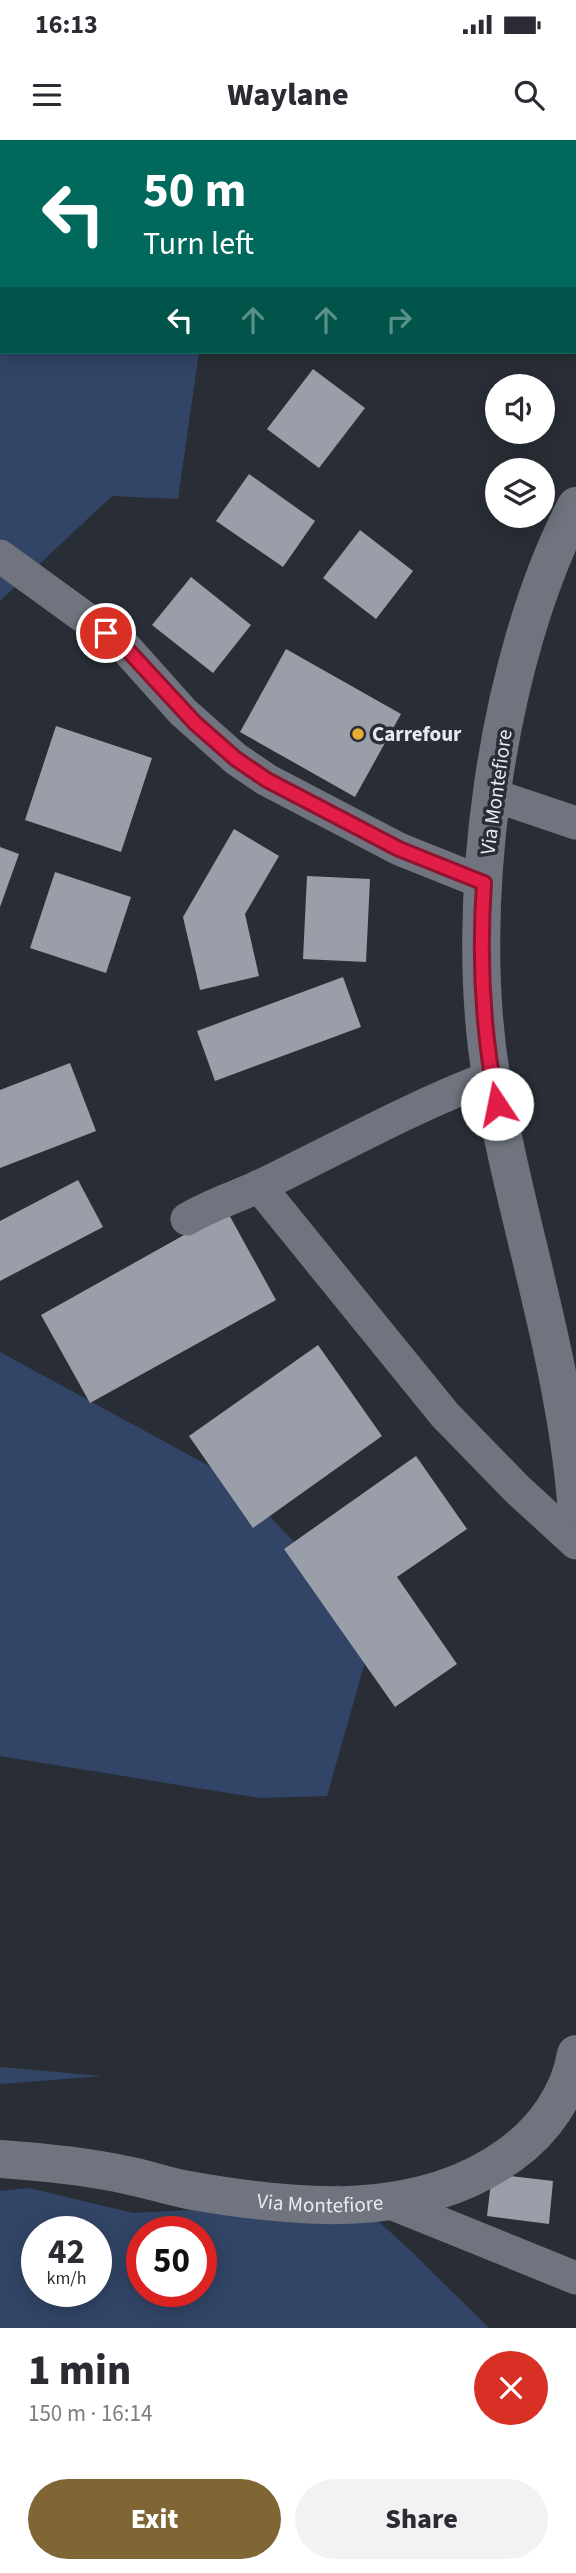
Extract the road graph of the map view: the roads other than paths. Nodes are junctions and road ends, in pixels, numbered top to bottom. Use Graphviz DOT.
graph roads {
  1 [pos="576,506"];
  2 [pos="0,556"];
  3 [pos="493,795"];
  4 [pos="576,823"];
  5 [pos="484,883"];
  6 [pos="491,1077"];
  7 [pos="259,1186"];
  8 [pos="187,1219"];
  9 [pos="576,1501"];
  10 [pos="576,1543"];
  11 [pos="576,2054"];
  12 [pos="0,2159"];
  13 [pos="388,2202"];
  14 [pos="576,2278"];
  1 -- 3 [label="main road, Via Montefiore"];
  2 -- 5 [label="street"];
  3 -- 4 [label="street"];
  3 -- 5 [label="main road, Via Montefiore"];
  5 -- 6 [label="main road, Via Montefiore"];
  6 -- 7 [label="street"];
  6 -- 9 [label="main road, Via Montefiore"];
  7 -- 8 [label="street"];
  7 -- 10 [label="street"];
  11 -- 13 [label="main road, Via Montefiore"];
  12 -- 13 [label="main road, Via Montefiore"];
  13 -- 14 [label="street"];
}
